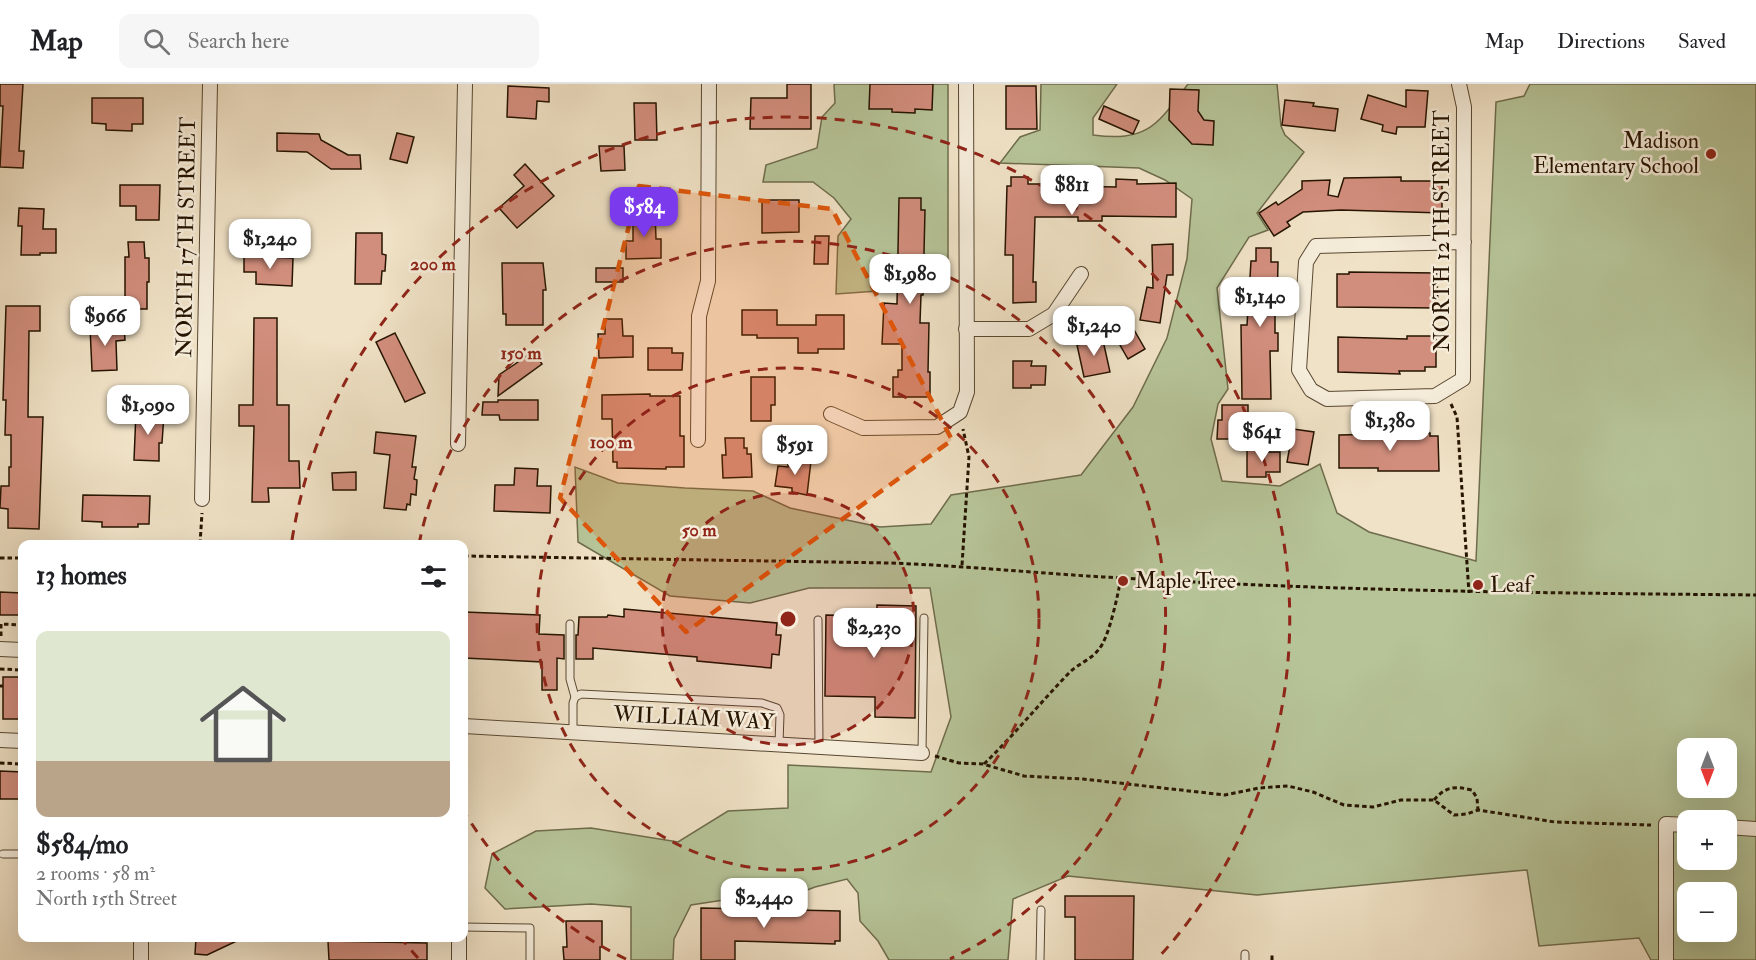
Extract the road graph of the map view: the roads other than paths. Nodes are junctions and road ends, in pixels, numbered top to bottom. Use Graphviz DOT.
graph roads {
  1 [pos="210,84"];
  2 [pos="465,84"];
  3 [pos="708,84"];
  4 [pos="966,84"];
  5 [pos="1459,84"];
  6 [pos="1464,242"];
  7 [pos="1081,274"];
  8 [pos="966,329"];
  9 [pos="831,414"];
  10 [pos="698,440"];
  11 [pos="458,444"];
  12 [pos="202,499"];
  13 [pos="924,618"];
  14 [pos="818,620"];
  15 [pos="570,624"];
  16 [pos="1,646"];
  17 [pos="18,649"];
  18 [pos="575,697"];
  19 [pos="468,726"];
  20 [pos="573,732"];
  21 [pos="0,740"];
  22 [pos="18,741"];
  23 [pos="779,743"];
  24 [pos="819,746"];
  25 [pos="922,753"];
  26 [pos="1677,827"];
  27 [pos="1737,828"];
  28 [pos="1756,829"];
  29 [pos="3,854"];
  30 [pos="18,854"];
  31 [pos="1041,910"];
  32 [pos="468,927"];
  33 [pos="141,942"];
  34 [pos="459,942"];
  35 [pos="141,960"];
  36 [pos="459,960"];
  37 [pos="530,960"];
  38 [pos="1040,960"];
  39 [pos="1666,960"];
  1 -- 12 [label="street, NORTH 17TH STREET"];
  2 -- 11 [label="street"];
  3 -- 10 [label="street"];
  4 -- 8 [label="street"];
  5 -- 6 [label="street, NORTH 12TH STREET"];
  6 -- 6 [label="street, NORTH 12TH STREET"];
  7 -- 8 [label="street"];
  8 -- 9 [label="street"];
  13 -- 25 [label="lane"];
  14 -- 24 [label="lane"];
  15 -- 18 [label="lane"];
  16 -- 17 [label="street"];
  18 -- 20 [label="lane"];
  18 -- 23 [label="lane"];
  19 -- 20 [label="street, WILLIAM WAY"];
  20 -- 23 [label="street, WILLIAM WAY"];
  21 -- 22 [label="street"];
  23 -- 24 [label="street, WILLIAM WAY"];
  24 -- 25 [label="street, WILLIAM WAY"];
  26 -- 39 [label="street"];
  27 -- 28 [label="street"];
  29 -- 30 [label="lane"];
  31 -- 38 [label="lane"];
  32 -- 37 [label="lane"];
  33 -- 35 [label="street"];
  34 -- 36 [label="street"];
}
